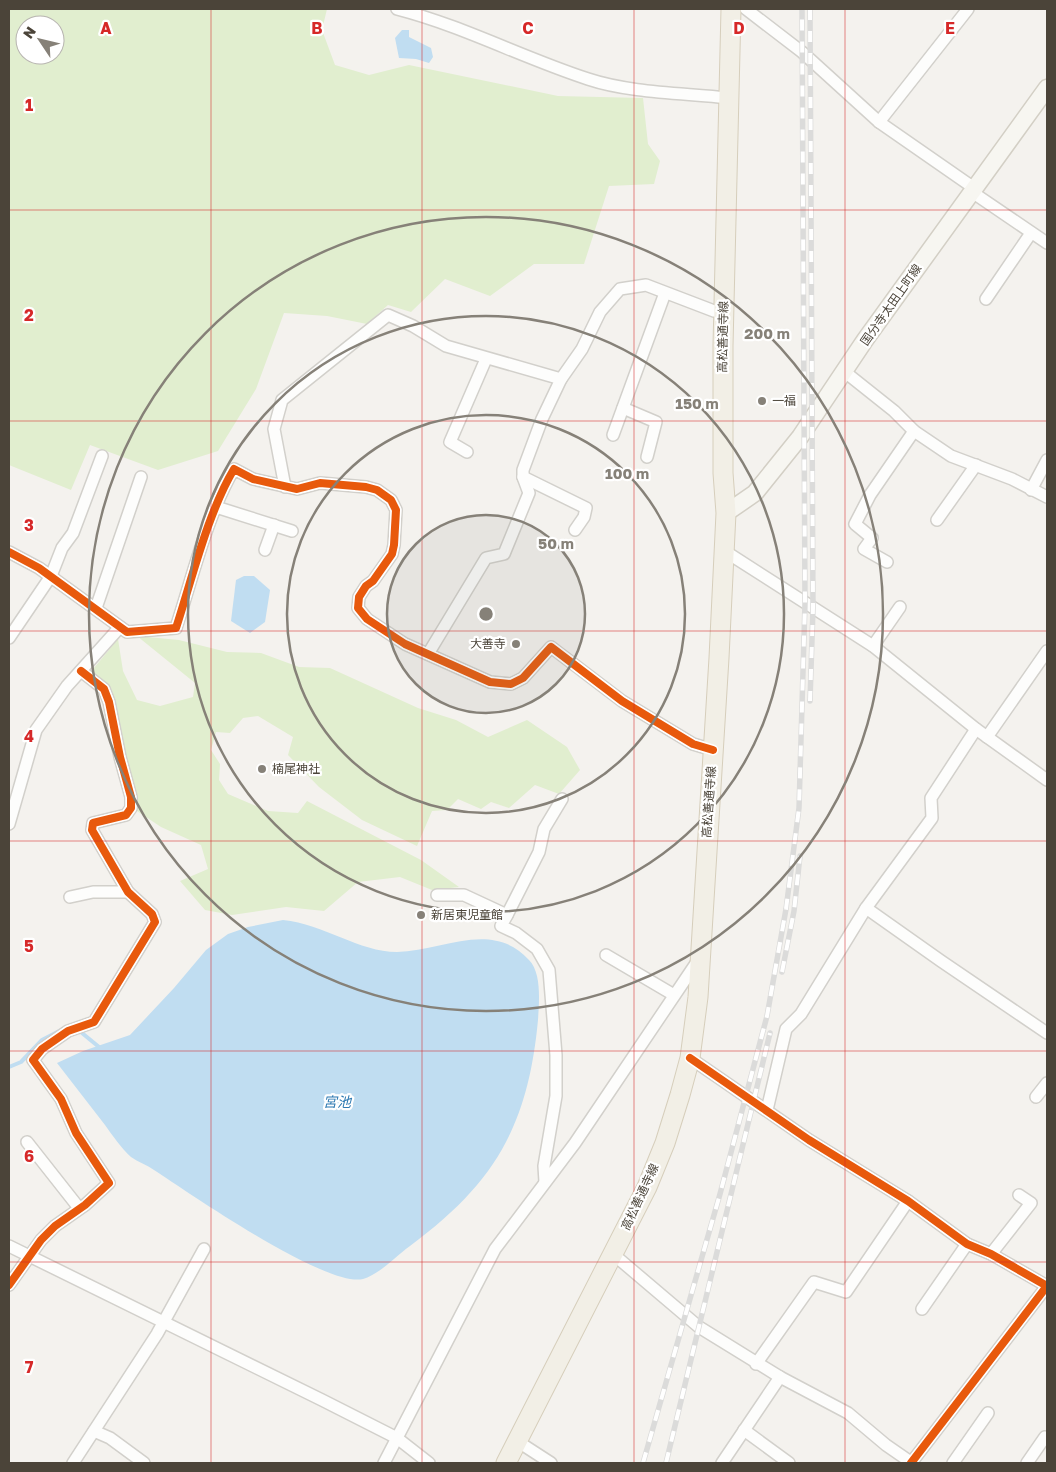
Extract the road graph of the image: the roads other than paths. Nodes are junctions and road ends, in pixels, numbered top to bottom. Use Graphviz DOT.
graph roads {
  1 [pos="397,9"];
  2 [pos="731,9"];
  3 [pos="746,9"];
  4 [pos="968,9"];
  5 [pos="1047,88"];
  6 [pos="728,98"];
  7 [pos="879,122"];
  8 [pos="973,190"];
  9 [pos="1031,233"];
  10 [pos="1047,244"];
  11 [pos="666,293"];
  12 [pos="986,299"];
  13 [pos="724,312"];
  14 [pos="486,358"];
  15 [pos="845,372"];
  16 [pos="561,379"];
  17 [pos="623,408"];
  18 [pos="914,431"];
  19 [pos="613,435"];
  20 [pos="467,452"];
  21 [pos="102,456"];
  22 [pos="647,457"];
  23 [pos="1047,460"];
  24 [pos="976,465"];
  25 [pos="141,477"];
  26 [pos="523,477"];
  27 [pos="284,487"];
  28 [pos="1030,490"];
  29 [pos="1047,497"];
  30 [pos="216,507"];
  31 [pos="726,513"];
  32 [pos="937,520"];
  33 [pos="274,525"];
  34 [pos="575,530"];
  35 [pos="292,531"];
  36 [pos="266,550"];
  37 [pos="723,550"];
  38 [pos="9,552"];
  39 [pos="887,562"];
  40 [pos="51,576"];
  41 [pos="900,607"];
  42 [pos="96,608"];
  43 [pos="120,627"];
  44 [pos="9,638"];
  45 [pos="873,646"];
  46 [pos="1047,651"];
  47 [pos="428,654"];
  48 [pos="81,671"];
  49 [pos="976,729"];
  50 [pos="987,737"];
  51 [pos="713,750"];
  52 [pos="1047,780"];
  53 [pos="562,799"];
  54 [pos="9,824"];
  55 [pos="128,892"];
  56 [pos="437,895"];
  57 [pos="70,897"];
  58 [pos="866,908"];
  59 [pos="507,915"];
  60 [pos="606,955"];
  61 [pos="701,956"];
  62 [pos="674,995"];
  63 [pos="1047,1033"];
  64 [pos="690,1058"];
  65 [pos="1047,1083"];
  66 [pos="1036,1097"];
  67 [pos="768,1110"];
  68 [pos="27,1142"];
  69 [pos="546,1182"];
  70 [pos="1019,1195"];
  71 [pos="908,1201"];
  72 [pos="79,1208"];
  73 [pos="968,1244"];
  74 [pos="9,1246"];
  75 [pos="204,1249"];
  76 [pos="613,1254"];
  77 [pos="991,1254"];
  78 [pos="31,1256"];
  79 [pos="9,1285"];
  80 [pos="1044,1296"];
  81 [pos="922,1309"];
  82 [pos="162,1321"];
  83 [pos="756,1364"];
  84 [pos="780,1377"];
  85 [pos="988,1413"];
  86 [pos="744,1430"];
  87 [pos="94,1431"];
  88 [pos="1045,1437"];
  89 [pos="397,1438"];
  90 [pos="517,1441"];
  91 [pos="73,1463"];
  92 [pos="144,1463"];
  93 [pos="384,1463"];
  94 [pos="429,1463"];
  95 [pos="506,1463"];
  96 [pos="551,1463"];
  97 [pos="722,1463"];
  98 [pos="789,1463"];
  99 [pos="912,1463"];
  100 [pos="953,1463"];
  101 [pos="1027,1463"];
  1 -- 6 [label="street"];
  2 -- 6 [label="main road, 高松善通寺線"];
  3 -- 7 [label="street"];
  4 -- 7 [label="street"];
  5 -- 8 [label="main road, 国分寺太田上町線"];
  6 -- 13 [label="main road, 高松善通寺線"];
  7 -- 8 [label="street"];
  8 -- 9 [label="street"];
  8 -- 15 [label="main road, 国分寺太田上町線"];
  9 -- 10 [label="street"];
  9 -- 12 [label="street"];
  11 -- 13 [label="street"];
  11 -- 16 [label="street"];
  11 -- 17 [label="street"];
  13 -- 31 [label="main road, 高松善通寺線"];
  14 -- 16 [label="street"];
  14 -- 20 [label="street"];
  14 -- 27 [label="street"];
  15 -- 18 [label="street"];
  15 -- 31 [label="main road, 国分寺太田上町線"];
  16 -- 26 [label="street"];
  17 -- 19 [label="street"];
  17 -- 22 [label="street"];
  18 -- 24 [label="street"];
  18 -- 39 [label="street"];
  21 -- 40 [label="street"];
  23 -- 28 [label="street"];
  24 -- 28 [label="street"];
  24 -- 32 [label="street"];
  25 -- 42 [label="street"];
  26 -- 34 [label="street"];
  26 -- 47 [label="street"];
  27 -- 30 [label="street"];
  27 -- 47 [label="street"];
  28 -- 29 [label="street"];
  30 -- 33 [label="street"];
  30 -- 43 [label="street"];
  31 -- 37 [label="main road, 高松善通寺線"];
  33 -- 35 [label="street"];
  33 -- 36 [label="street"];
  37 -- 45 [label="street"];
  37 -- 51 [label="main road, 高松善通寺線"];
  38 -- 40 [label="street"];
  40 -- 42 [label="street"];
  40 -- 44 [label="street"];
  41 -- 45 [label="street"];
  42 -- 43 [label="street"];
  43 -- 48 [label="street"];
  45 -- 49 [label="street"];
  46 -- 50 [label="street"];
  47 -- 51 [label="street"];
  48 -- 54 [label="street"];
  48 -- 55 [label="street"];
  49 -- 50 [label="street"];
  49 -- 58 [label="street"];
  50 -- 52 [label="street"];
  51 -- 61 [label="main road, 高松善通寺線"];
  53 -- 59 [label="street"];
  55 -- 57 [label="street"];
  55 -- 72 [label="street"];
  56 -- 59 [label="street"];
  58 -- 63 [label="street"];
  58 -- 67 [label="street"];
  59 -- 69 [label="street"];
  60 -- 62 [label="street"];
  61 -- 62 [label="street"];
  61 -- 64 [label="main road, 高松善通寺線"];
  62 -- 69 [label="street"];
  64 -- 67 [label="street"];
  64 -- 76 [label="main road, 高松善通寺線"];
  65 -- 66 [label="street"];
  67 -- 71 [label="street"];
  68 -- 72 [label="street"];
  69 -- 89 [label="street"];
  70 -- 77 [label="street"];
  71 -- 73 [label="street"];
  71 -- 83 [label="street"];
  72 -- 78 [label="street"];
  73 -- 77 [label="street"];
  73 -- 81 [label="street"];
  74 -- 78 [label="street"];
  75 -- 82 [label="street"];
  76 -- 83 [label="street"];
  76 -- 90 [label="main road, 高松善通寺線"];
  77 -- 80 [label="street"];
  78 -- 79 [label="street"];
  78 -- 82 [label="street"];
  80 -- 99 [label="street"];
  82 -- 87 [label="street"];
  82 -- 89 [label="street"];
  83 -- 84 [label="street"];
  84 -- 86 [label="street"];
  84 -- 99 [label="street"];
  85 -- 100 [label="street"];
  86 -- 97 [label="street"];
  86 -- 98 [label="street"];
  87 -- 91 [label="street"];
  87 -- 92 [label="street"];
  88 -- 101 [label="street"];
  89 -- 93 [label="street"];
  89 -- 94 [label="street"];
  90 -- 95 [label="main road, 高松善通寺線"];
  90 -- 96 [label="street"];
}
